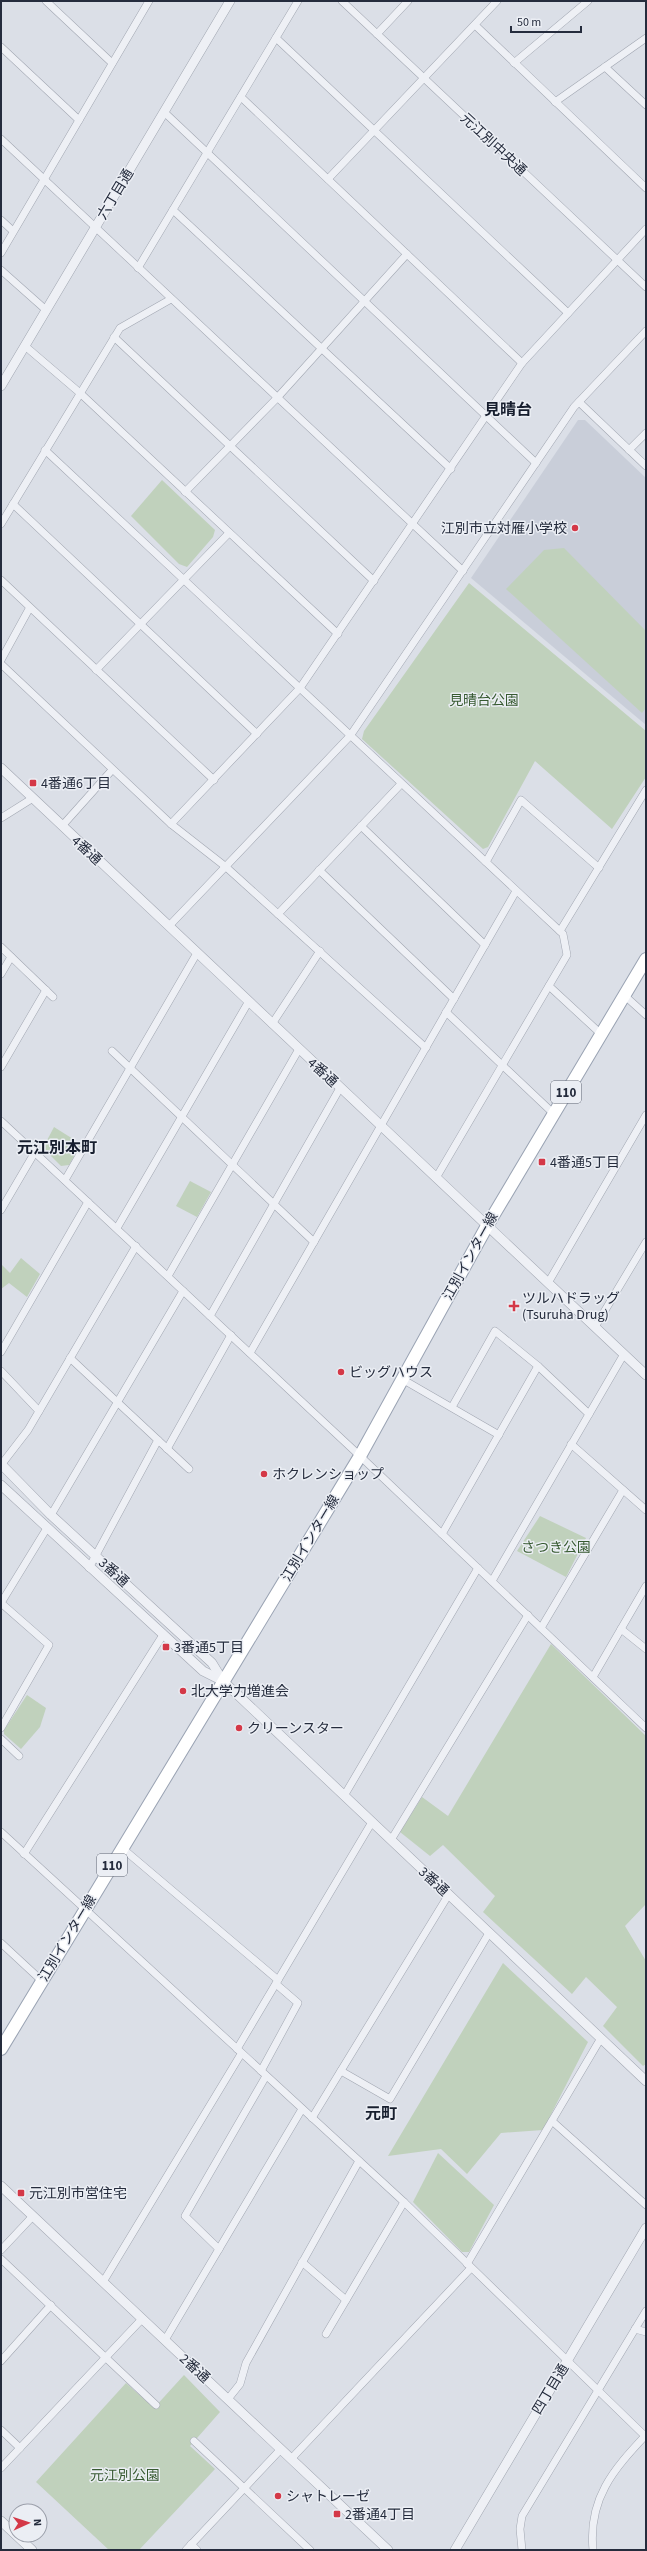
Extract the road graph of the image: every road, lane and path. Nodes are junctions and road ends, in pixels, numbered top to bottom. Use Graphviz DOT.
graph roads {
  1 [pos="46,1"];
  2 [pos="230,1"];
  3 [pos="298,1"];
  4 [pos="342,1"];
  5 [pos="408,1"];
  6 [pos="498,1"];
  7 [pos="588,1"];
  8 [pos="145,3"];
  9 [pos="474,25"];
  10 [pos="377,34"];
  11 [pos="276,38"];
  12 [pos="646,38"];
  13 [pos="1,47"];
  14 [pos="112,63"];
  15 [pos="514,63"];
  16 [pos="605,67"];
  17 [pos="424,78"];
  18 [pos="241,97"];
  19 [pos="555,102"];
  20 [pos="646,105"];
  21 [pos="164,112"];
  22 [pos="79,120"];
  23 [pos="374,131"];
  24 [pos="1,139"];
  25 [pos="207,152"];
  26 [pos="328,179"];
  27 [pos="44,180"];
  28 [pos="646,188"];
  29 [pos="173,210"];
  30 [pos="1,220"];
  31 [pos="95,228"];
  32 [pos="646,229"];
  33 [pos="13,231"];
  34 [pos="1,252"];
  35 [pos="407,254"];
  36 [pos="618,260"];
  37 [pos="138,268"];
  38 [pos="1,270"];
  39 [pos="646,287"];
  40 [pos="171,299"];
  41 [pos="365,300"];
  42 [pos="46,310"];
  43 [pos="568,313"];
  44 [pos="646,331"];
  45 [pos="114,337"];
  46 [pos="25,346"];
  47 [pos="322,348"];
  48 [pos="522,363"];
  49 [pos="1,386"];
  50 [pos="80,393"];
  51 [pos="277,398"];
  52 [pos="579,402"];
  53 [pos="487,416"];
  54 [pos="646,433"];
  55 [pos="230,446"];
  56 [pos="45,450"];
  57 [pos="629,450"];
  58 [pos="536,463"];
  59 [pos="646,466"];
  60 [pos="451,469"];
  61 [pos="185,492"];
  62 [pos="13,504"];
  63 [pos="1,524"];
  64 [pos="413,525"];
  65 [pos="229,533"];
  66 [pos="463,571"];
  67 [pos="184,578"];
  68 [pos="1,580"];
  69 [pos="374,581"];
  70 [pos="30,609"];
  71 [pos="140,624"];
  72 [pos="338,634"];
  73 [pos="1,660"];
  74 [pos="1,664"];
  75 [pos="96,670"];
  76 [pos="300,688"];
  77 [pos="257,734"];
  78 [pos="350,736"];
  79 [pos="1,768"];
  80 [pos="112,770"];
  81 [pos="214,780"];
  82 [pos="401,784"];
  83 [pos="646,790"];
  84 [pos="33,798"];
  85 [pos="1,818"];
  86 [pos="171,824"];
  87 [pos="62,826"];
  88 [pos="361,826"];
  89 [pos="486,862"];
  90 [pos="226,867"];
  91 [pos="599,868"];
  92 [pos="319,870"];
  93 [pos="516,891"];
  94 [pos="278,914"];
  95 [pos="169,926"];
  96 [pos="560,931"];
  97 [pos="485,945"];
  98 [pos="1,947"];
  99 [pos="320,951"];
  100 [pos="197,953"];
  101 [pos="11,957"];
  102 [pos="646,959"];
  103 [pos="1,974"];
  104 [pos="549,986"];
  105 [pos="46,990"];
  106 [pos="624,995"];
  107 [pos="53,997"];
  108 [pos="454,999"];
  109 [pos="248,1001"];
  110 [pos="446,1012"];
  111 [pos="646,1015"];
  112 [pos="272,1024"];
  113 [pos="601,1034"];
  114 [pos="426,1048"];
  115 [pos="299,1049"];
  116 [pos="112,1051"];
  117 [pos="503,1065"];
  118 [pos="1,1067"];
  119 [pos="132,1069"];
  120 [pos="340,1088"];
  121 [pos="554,1114"];
  122 [pos="646,1115"];
  123 [pos="182,1116"];
  124 [pos="1,1121"];
  125 [pos="381,1126"];
  126 [pos="35,1152"];
  127 [pos="233,1165"];
  128 [pos="436,1178"];
  129 [pos="65,1180"];
  130 [pos="88,1202"];
  131 [pos="275,1205"];
  132 [pos="1,1210"];
  133 [pos="487,1226"];
  134 [pos="116,1228"];
  135 [pos="314,1242"];
  136 [pos="646,1242"];
  137 [pos="136,1246"];
  138 [pos="168,1276"];
  139 [pos="548,1283"];
  140 [pos="183,1291"];
  141 [pos="210,1316"];
  142 [pos="595,1327"];
  143 [pos="231,1335"];
  144 [pos="1,1352"];
  145 [pos="250,1353"];
  146 [pos="624,1354"];
  147 [pos="70,1358"];
  148 [pos="538,1366"];
  149 [pos="1,1371"];
  150 [pos="646,1375"];
  151 [pos="402,1379"];
  152 [pos="118,1403"];
  153 [pos="452,1407"];
  154 [pos="39,1411"];
  155 [pos="589,1414"];
  156 [pos="499,1435"];
  157 [pos="158,1440"];
  158 [pos="572,1444"];
  159 [pos="167,1449"];
  160 [pos="360,1456"];
  161 [pos="1,1465"];
  162 [pos="189,1469"];
  163 [pos="1,1485"];
  164 [pos="622,1490"];
  165 [pos="646,1510"];
  166 [pos="51,1515"];
  167 [pos="47,1528"];
  168 [pos="442,1534"];
  169 [pos="96,1555"];
  170 [pos="89,1568"];
  171 [pos="478,1568"];
  172 [pos="492,1581"];
  173 [pos="646,1586"];
  174 [pos="528,1615"];
  175 [pos="541,1628"];
  176 [pos="620,1629"];
  177 [pos="163,1635"];
  178 [pos="646,1649"];
  179 [pos="592,1677"];
  180 [pos="223,1681"];
  181 [pos="1,1728"];
  182 [pos="646,1728"];
  183 [pos="1,1740"];
  184 [pos="19,1756"];
  185 [pos="344,1796"];
  186 [pos="372,1822"];
  187 [pos="1,1832"];
  188 [pos="391,1840"];
  189 [pos="122,1848"];
  190 [pos="24,1854"];
  191 [pos="448,1894"];
  192 [pos="84,1910"];
  193 [pos="489,1933"];
  194 [pos="1,1943"];
  195 [pos="42,1981"];
  196 [pos="277,1982"];
  197 [pos="601,2038"];
  198 [pos="1,2049"];
  199 [pos="239,2052"];
  200 [pos="341,2071"];
  201 [pos="263,2074"];
  202 [pos="646,2081"];
  203 [pos="302,2109"];
  204 [pos="312,2118"];
  205 [pos="552,2121"];
  206 [pos="359,2161"];
  207 [pos="1,2186"];
  208 [pos="404,2202"];
  209 [pos="646,2205"];
  210 [pos="33,2216"];
  211 [pos="646,2228"];
  212 [pos="220,2249"];
  213 [pos="1,2250"];
  214 [pos="1,2259"];
  215 [pos="302,2262"];
  216 [pos="469,2266"];
  217 [pos="103,2282"];
  218 [pos="346,2300"];
  219 [pos="51,2305"];
  220 [pos="646,2311"];
  221 [pos="142,2319"];
  222 [pos="635,2329"];
  223 [pos="646,2332"];
  224 [pos="326,2334"];
  225 [pos="165,2340"];
  226 [pos="107,2356"];
  227 [pos="1,2360"];
  228 [pos="567,2362"];
  229 [pos="597,2391"];
  230 [pos="228,2399"];
  231 [pos="156,2405"];
  232 [pos="1,2430"];
  233 [pos="646,2436"];
  234 [pos="194,2441"];
  235 [pos="20,2448"];
  236 [pos="281,2449"];
  237 [pos="291,2459"];
  238 [pos="1,2468"];
  239 [pos="245,2487"];
  240 [pos="1,2521"];
  241 [pos="188,2547"];
  242 [pos="32,2550"];
  243 [pos="197,2550"];
  244 [pos="310,2550"];
  245 [pos="388,2550"];
  246 [pos="455,2550"];
  247 [pos="522,2550"];
  248 [pos="593,2550"];
  1 -- 14 [label="street"];
  2 -- 21 [label="street, 六丁目通"];
  3 -- 11 [label="street"];
  4 -- 10 [label="street, 元江別中央通"];
  5 -- 10 [label="street"];
  6 -- 9 [label="street"];
  7 -- 15 [label="street"];
  8 -- 14 [label="street"];
  9 -- 15 [label="street"];
  9 -- 17 [label="street"];
  10 -- 17 [label="street, 元江別中央通"];
  11 -- 18 [label="street"];
  11 -- 23 [label="street"];
  12 -- 16 [label="street"];
  13 -- 22 [label="street"];
  14 -- 22 [label="street"];
  15 -- 19 [label="street"];
  16 -- 19 [label="street"];
  16 -- 20 [label="street"];
  17 -- 23 [label="street"];
  17 -- 36 [label="street, 元江別中央通"];
  18 -- 25 [label="street"];
  18 -- 26 [label="street"];
  19 -- 28 [label="street"];
  21 -- 25 [label="street"];
  21 -- 31 [label="street, 六丁目通"];
  22 -- 27 [label="street"];
  23 -- 26 [label="street"];
  23 -- 43 [label="street"];
  24 -- 27 [label="street"];
  25 -- 29 [label="street"];
  25 -- 41 [label="street"];
  26 -- 35 [label="street"];
  27 -- 31 [label="street"];
  27 -- 33 [label="street"];
  29 -- 37 [label="street"];
  29 -- 47 [label="street"];
  30 -- 33 [label="street"];
  31 -- 37 [label="street"];
  31 -- 42 [label="street, 六丁目通"];
  32 -- 36 [label="street"];
  33 -- 34 [label="street"];
  35 -- 41 [label="street"];
  35 -- 48 [label="street"];
  36 -- 39 [label="street, 元江別中央通"];
  36 -- 43 [label="street"];
  37 -- 40 [label="street"];
  38 -- 42 [label="street"];
  40 -- 45 [label="street"];
  40 -- 51 [label="street"];
  41 -- 47 [label="street"];
  41 -- 53 [label="street"];
  42 -- 46 [label="street, 六丁目通"];
  43 -- 48 [label="street"];
  44 -- 52 [label="street"];
  45 -- 50 [label="street"];
  45 -- 55 [label="street"];
  46 -- 49 [label="street, 六丁目通"];
  46 -- 50 [label="street"];
  47 -- 51 [label="street"];
  47 -- 60 [label="street"];
  48 -- 53 [label="street"];
  50 -- 56 [label="street"];
  50 -- 61 [label="street"];
  51 -- 55 [label="street"];
  51 -- 64 [label="street"];
  52 -- 57 [label="street"];
  52 -- 58 [label="street"];
  53 -- 58 [label="street"];
  53 -- 60 [label="street"];
  54 -- 57 [label="street"];
  55 -- 61 [label="street"];
  55 -- 69 [label="street"];
  56 -- 62 [label="street"];
  56 -- 67 [label="street"];
  57 -- 59 [label="street"];
  58 -- 66 [label="street"];
  60 -- 64 [label="street"];
  61 -- 65 [label="street"];
  62 -- 63 [label="street"];
  62 -- 71 [label="street"];
  64 -- 66 [label="street"];
  64 -- 69 [label="street"];
  65 -- 67 [label="street"];
  65 -- 72 [label="street"];
  66 -- 78 [label="street"];
  67 -- 71 [label="street"];
  67 -- 76 [label="street"];
  68 -- 70 [label="street"];
  69 -- 72 [label="street"];
  70 -- 73 [label="street"];
  70 -- 75 [label="street"];
  71 -- 75 [label="street"];
  71 -- 77 [label="street"];
  72 -- 76 [label="street"];
  74 -- 80 [label="street"];
  75 -- 81 [label="street"];
  76 -- 77 [label="street"];
  76 -- 78 [label="street"];
  77 -- 81 [label="street"];
  78 -- 82 [label="street"];
  78 -- 90 [label="street"];
  79 -- 84 [label="street, 4番通"];
  80 -- 86 [label="street"];
  80 -- 87 [label="street"];
  81 -- 86 [label="street"];
  82 -- 88 [label="street"];
  82 -- 89 [label="street"];
  83 -- 91 [label="street"];
  84 -- 85 [label="street"];
  84 -- 87 [label="street, 4番通"];
  86 -- 90 [label="street"];
  87 -- 95 [label="street, 4番通"];
  88 -- 92 [label="street"];
  88 -- 97 [label="street"];
  89 -- 91 [label="street"];
  89 -- 93 [label="street"];
  90 -- 94 [label="street"];
  90 -- 95 [label="street"];
  91 -- 96 [label="street"];
  92 -- 94 [label="street"];
  92 -- 108 [label="street"];
  93 -- 96 [label="street"];
  93 -- 97 [label="street"];
  94 -- 99 [label="street"];
  95 -- 100 [label="street, 4番通"];
  96 -- 104 [label="street"];
  97 -- 108 [label="street"];
  98 -- 101 [label="street"];
  99 -- 112 [label="street"];
  99 -- 114 [label="street"];
  100 -- 109 [label="street, 4番通"];
  100 -- 119 [label="street"];
  101 -- 103 [label="street"];
  101 -- 105 [label="street"];
  102 -- 106 [label="main road, 江別インター線 / 110"];
  104 -- 113 [label="street"];
  104 -- 117 [label="street"];
  105 -- 107 [label="street"];
  105 -- 118 [label="street"];
  106 -- 111 [label="street"];
  106 -- 113 [label="main road, 江別インター線 / 110"];
  108 -- 110 [label="street"];
  109 -- 112 [label="street, 4番通"];
  109 -- 123 [label="street"];
  110 -- 114 [label="street"];
  110 -- 117 [label="street"];
  112 -- 115 [label="street, 4番通"];
  113 -- 121 [label="main road, 江別インター線 / 110"];
  114 -- 125 [label="street"];
  115 -- 120 [label="street, 4番通"];
  115 -- 127 [label="street"];
  116 -- 119 [label="street"];
  117 -- 121 [label="street"];
  117 -- 128 [label="street"];
  119 -- 123 [label="street"];
  119 -- 129 [label="street"];
  120 -- 125 [label="street, 4番通"];
  120 -- 131 [label="street"];
  121 -- 133 [label="main road, 江別インター線 / 110"];
  122 -- 139 [label="street"];
  123 -- 127 [label="street"];
  123 -- 134 [label="street"];
  124 -- 126 [label="street"];
  125 -- 128 [label="street, 4番通"];
  125 -- 135 [label="street"];
  126 -- 129 [label="street"];
  126 -- 132 [label="street"];
  127 -- 131 [label="street"];
  127 -- 138 [label="street"];
  128 -- 133 [label="street, 4番通"];
  129 -- 130 [label="street"];
  130 -- 134 [label="street"];
  130 -- 144 [label="street"];
  131 -- 135 [label="street"];
  131 -- 141 [label="street"];
  133 -- 139 [label="street, 4番通"];
  133 -- 151 [label="main road, 江別インター線 / 110"];
  134 -- 137 [label="street"];
  135 -- 145 [label="street"];
  136 -- 142 [label="street"];
  137 -- 138 [label="street"];
  137 -- 147 [label="street"];
  138 -- 140 [label="street"];
  139 -- 142 [label="street, 4番通"];
  140 -- 141 [label="street"];
  140 -- 152 [label="street"];
  141 -- 143 [label="street"];
  142 -- 146 [label="street, 4番通"];
  143 -- 145 [label="street"];
  143 -- 159 [label="street"];
  145 -- 160 [label="street"];
  146 -- 150 [label="street, 4番通"];
  146 -- 155 [label="street"];
  147 -- 152 [label="street"];
  147 -- 154 [label="street"];
  148 -- 153 [label="street"];
  148 -- 155 [label="street"];
  148 -- 156 [label="street"];
  149 -- 154 [label="street"];
  151 -- 153 [label="street"];
  151 -- 160 [label="main road, 江別インター線 / 110"];
  152 -- 157 [label="street"];
  152 -- 166 [label="street"];
  153 -- 156 [label="street"];
  154 -- 161 [label="street"];
  155 -- 158 [label="street"];
  156 -- 168 [label="street"];
  157 -- 159 [label="street"];
  157 -- 169 [label="street"];
  158 -- 164 [label="street"];
  158 -- 172 [label="street"];
  159 -- 162 [label="street"];
  160 -- 168 [label="street"];
  160 -- 180 [label="main road, 江別インター線 / 110"];
  161 -- 166 [label="street, 3番通"];
  163 -- 167 [label="street, 3番通"];
  164 -- 165 [label="street"];
  164 -- 175 [label="street"];
  166 -- 169 [label="street, 3番通"];
  167 -- 170 [label="street, 3番通"];
  167 -- 181 [label="street"];
  168 -- 171 [label="street"];
  169 -- 170 [label="street"];
  169 -- 180 [label="street, 3番通"];
  170 -- 177 [label="street, 3番通"];
  171 -- 172 [label="street"];
  171 -- 185 [label="street"];
  172 -- 174 [label="street"];
  173 -- 176 [label="street"];
  174 -- 175 [label="street"];
  174 -- 188 [label="street"];
  175 -- 179 [label="street"];
  176 -- 178 [label="street"];
  176 -- 179 [label="street"];
  177 -- 180 [label="street, 3番通"];
  177 -- 190 [label="street"];
  179 -- 182 [label="street"];
  180 -- 185 [label="street, 3番通"];
  180 -- 189 [label="main road, 江別インター線 / 110"];
  183 -- 184 [label="street"];
  185 -- 186 [label="street, 3番通"];
  186 -- 188 [label="street, 3番通"];
  186 -- 196 [label="street"];
  187 -- 190 [label="street"];
  188 -- 191 [label="street, 3番通"];
  189 -- 192 [label="main road, 江別インター線 / 110"];
  189 -- 196 [label="street"];
  190 -- 192 [label="street"];
  191 -- 193 [label="street, 3番通"];
  191 -- 200 [label="street"];
  192 -- 195 [label="main road, 江別インター線 / 110"];
  192 -- 199 [label="street"];
  193 -- 197 [label="street, 3番通"];
  193 -- 200 [label="street"];
  194 -- 195 [label="street"];
  195 -- 198 [label="main road, 江別インター線 / 110"];
  196 -- 199 [label="street"];
  196 -- 201 [label="street"];
  197 -- 202 [label="street, 3番通"];
  197 -- 205 [label="street"];
  199 -- 201 [label="street"];
  199 -- 217 [label="street"];
  200 -- 204 [label="street"];
  201 -- 203 [label="street"];
  201 -- 212 [label="street"];
  203 -- 204 [label="street"];
  203 -- 212 [label="street"];
  204 -- 206 [label="street"];
  205 -- 209 [label="street"];
  205 -- 216 [label="street"];
  206 -- 208 [label="street"];
  206 -- 215 [label="street"];
  207 -- 210 [label="street, 2番通"];
  208 -- 216 [label="street"];
  208 -- 218 [label="street"];
  210 -- 213 [label="street"];
  210 -- 217 [label="street, 2番通"];
  211 -- 228 [label="street, 四丁目通"];
  212 -- 225 [label="street"];
  214 -- 219 [label="street"];
  215 -- 218 [label="street"];
  215 -- 230 [label="street"];
  216 -- 228 [label="street"];
  216 -- 237 [label="street"];
  217 -- 221 [label="street, 2番通"];
  218 -- 224 [label="street"];
  219 -- 226 [label="street"];
  219 -- 227 [label="street"];
  220 -- 222 [label="street"];
  221 -- 225 [label="street, 2番通"];
  221 -- 226 [label="street"];
  222 -- 223 [label="street"];
  222 -- 229 [label="street"];
  225 -- 230 [label="street, 2番通"];
  226 -- 231 [label="street"];
  226 -- 235 [label="street"];
  228 -- 229 [label="street"];
  228 -- 246 [label="street, 四丁目通"];
  229 -- 233 [label="street"];
  229 -- 247 [label="street"];
  230 -- 236 [label="street, 2番通"];
  232 -- 235 [label="street"];
  233 -- 248 [label="street"];
  234 -- 239 [label="street"];
  235 -- 238 [label="street"];
  236 -- 237 [label="street, 2番通"];
  236 -- 239 [label="street"];
  237 -- 245 [label="street, 2番通"];
  239 -- 241 [label="street"];
  239 -- 244 [label="street"];
  240 -- 242 [label="street"];
  241 -- 243 [label="street"];
}
